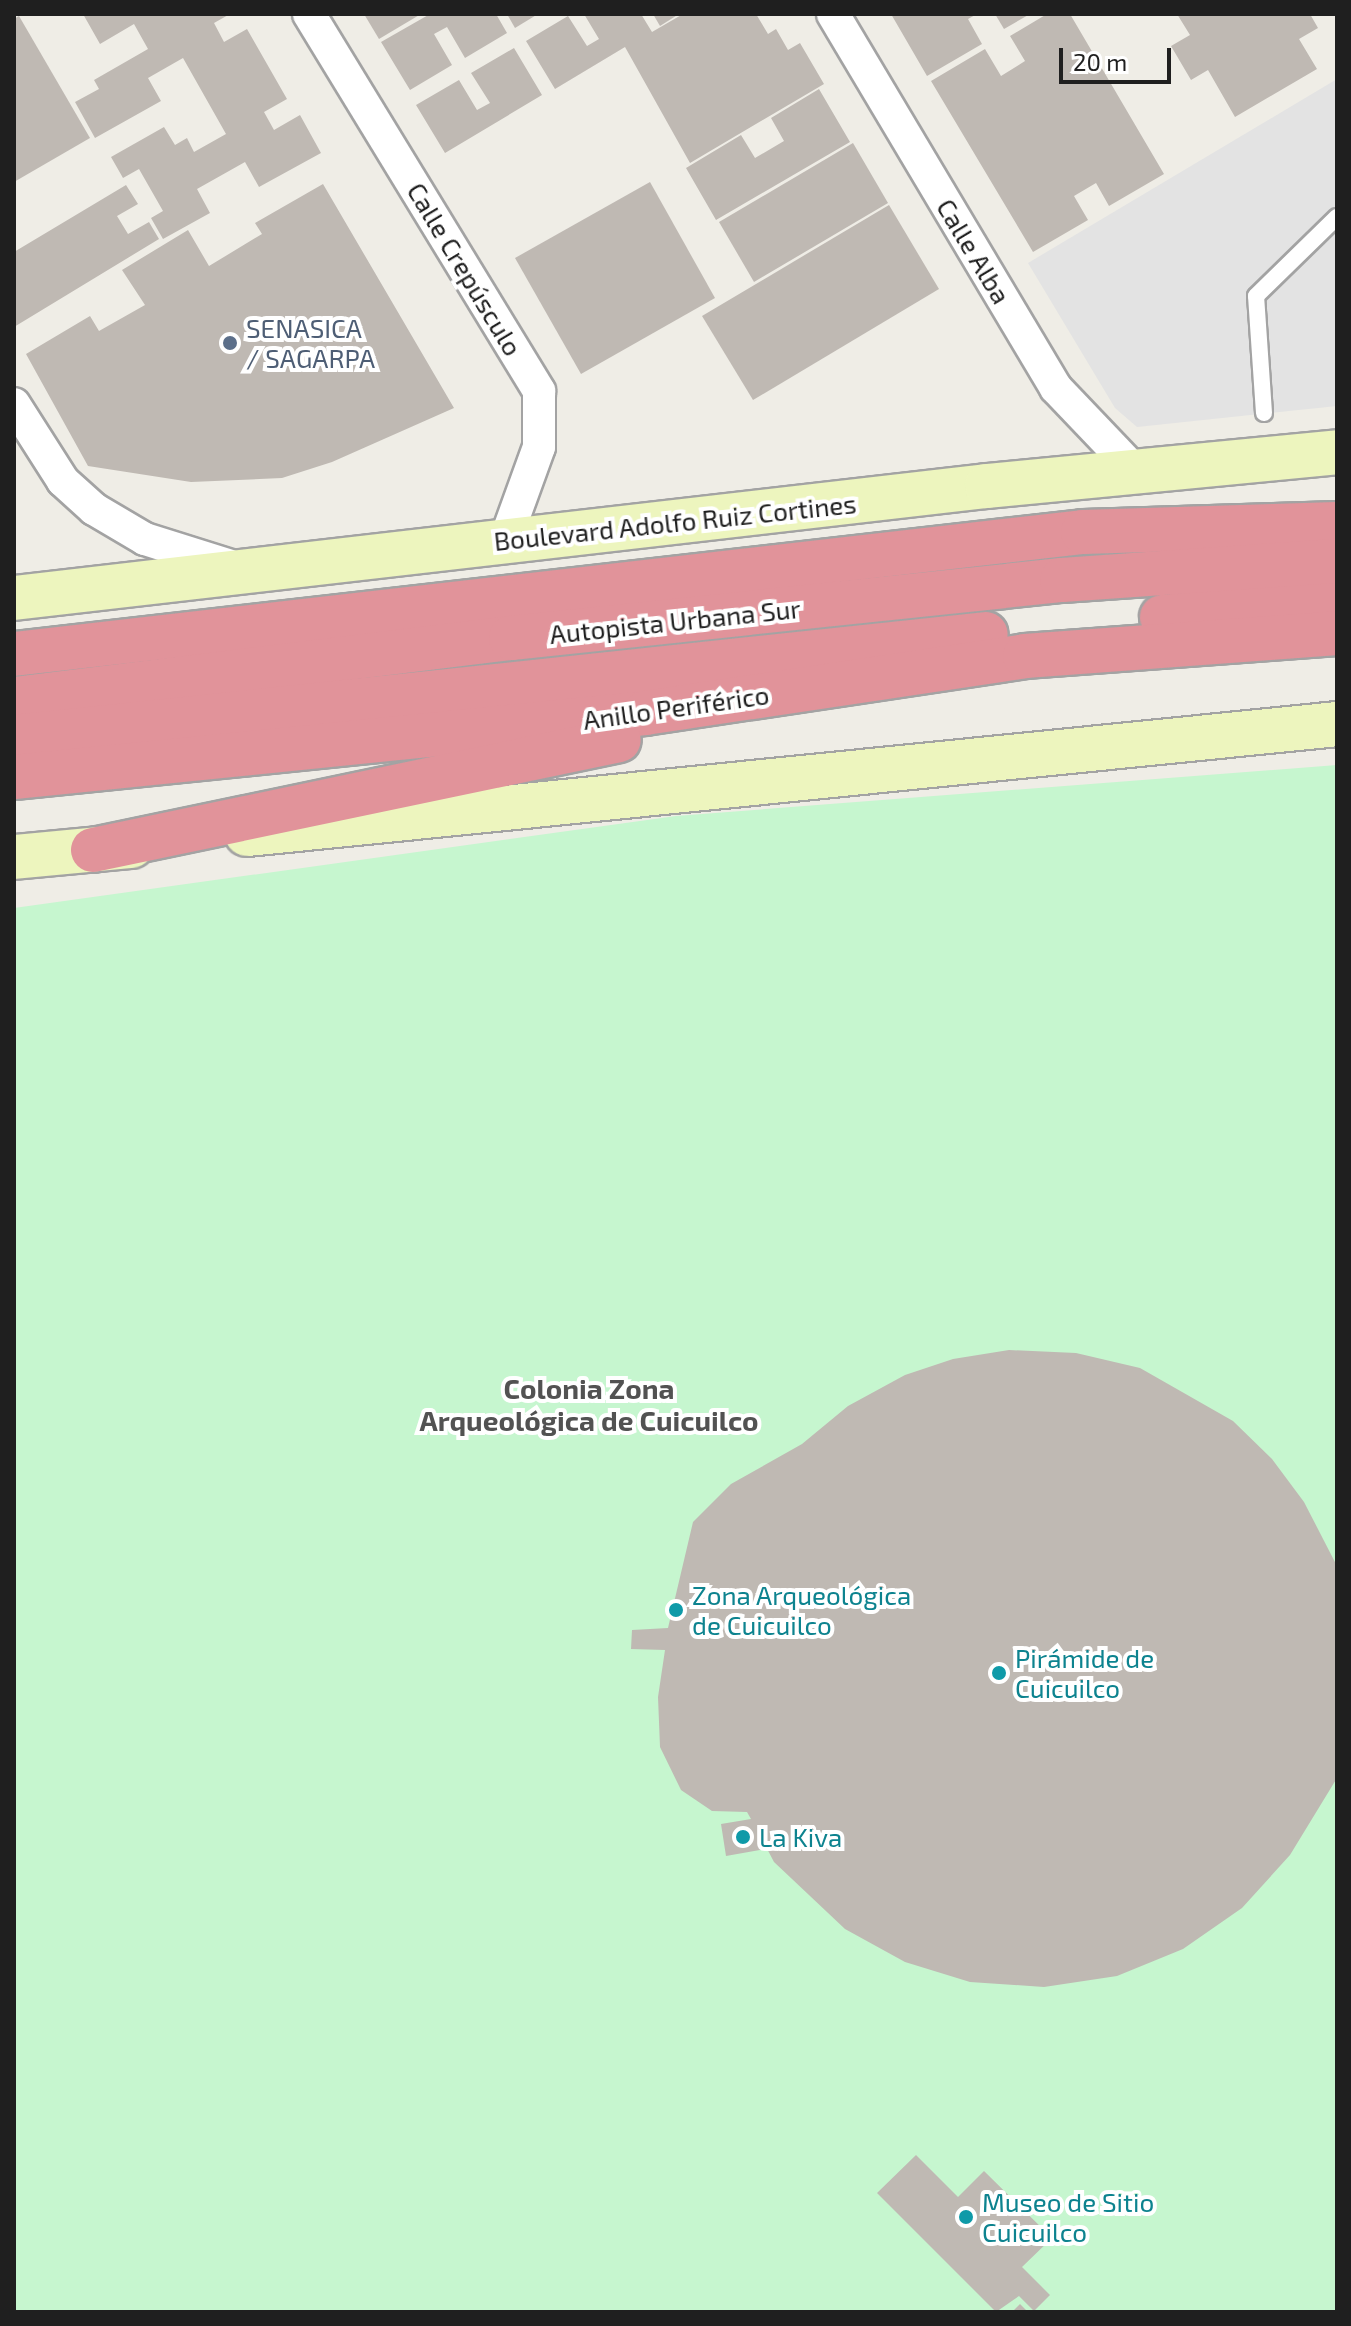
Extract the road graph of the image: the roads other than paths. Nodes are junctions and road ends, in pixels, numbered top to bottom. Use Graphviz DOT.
graph roads {
  1 [pos="309,14"];
  2 [pos="833,14"];
  3 [pos="1337,217"];
  4 [pos="14,404"];
  5 [pos="1264,413"];
  6 [pos="1337,452"];
  7 [pos="1136,472"];
  8 [pos="1337,524"];
  9 [pos="505,541"];
  10 [pos="1337,561"];
  11 [pos="250,572"];
  12 [pos="14,598"];
  13 [pos="1337,600"];
  14 [pos="1337,633"];
  15 [pos="14,654"];
  16 [pos="1025,656"];
  17 [pos="14,699"];
  18 [pos="1337,724"];
  19 [pos="14,737"];
  20 [pos="14,777"];
  21 [pos="93,850"];
  22 [pos="14,857"];
  1 -- 9 [label="street, Calle Crepúsculo"];
  2 -- 7 [label="street, Calle Alba"];
  3 -- 5 [label="lane"];
  4 -- 11 [label="street"];
  6 -- 7 [label="main road, Boulevard Adolfo Ruiz Cortines"];
  7 -- 9 [label="main road, Boulevard Adolfo Ruiz Cortines"];
  8 -- 15 [label="highway"];
  9 -- 11 [label="main road, Boulevard Adolfo Ruiz Cortines"];
  10 -- 17 [label="highway, Autopista Urbana Sur"];
  11 -- 12 [label="main road, Boulevard Adolfo Ruiz Cortines"];
  13 -- 19 [label="highway, Autopista Urbana Sur"];
  14 -- 16 [label="highway, Anillo Periférico"];
  16 -- 20 [label="highway, Anillo Periférico"];
  16 -- 21 [label="highway"];
  18 -- 21 [label="main road"];
  21 -- 22 [label="main road"];
}
